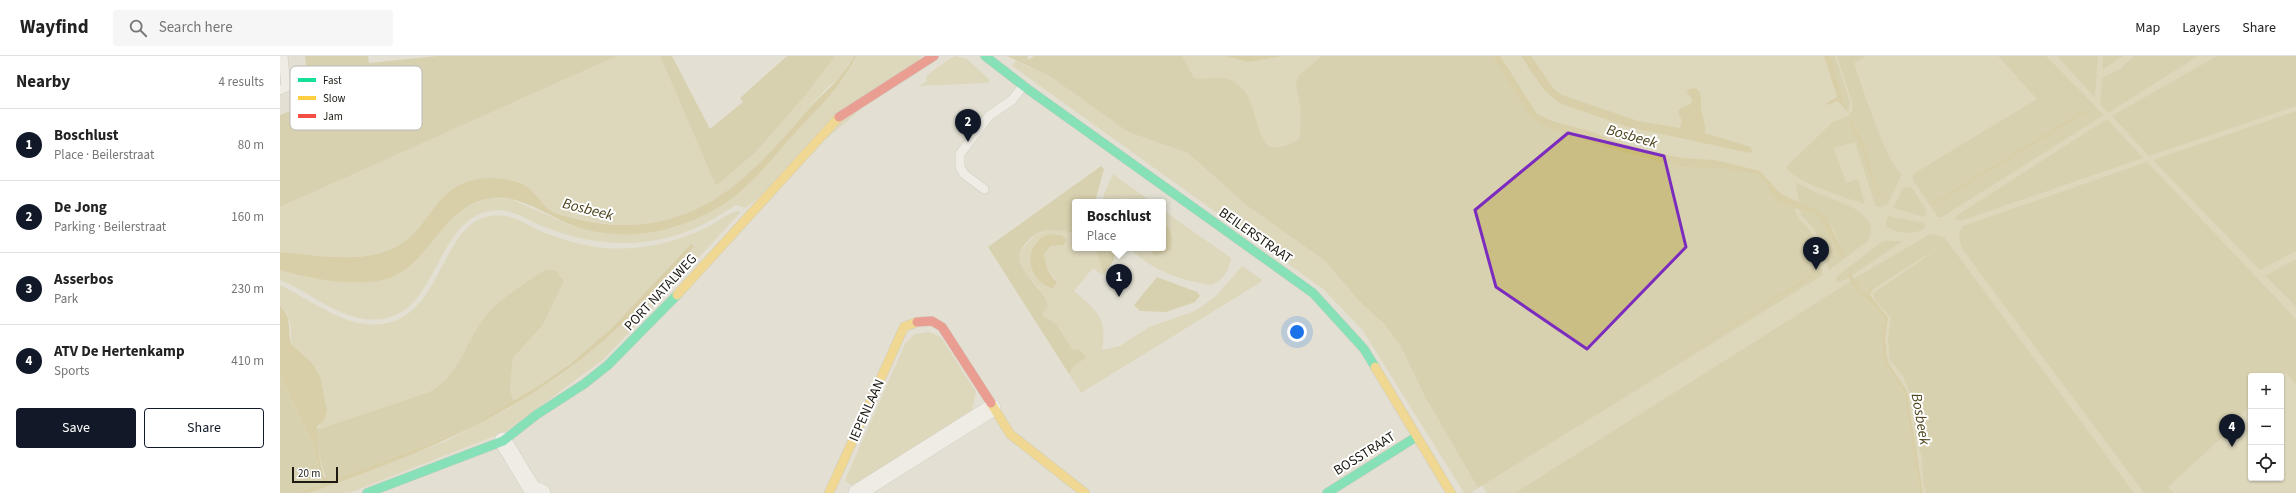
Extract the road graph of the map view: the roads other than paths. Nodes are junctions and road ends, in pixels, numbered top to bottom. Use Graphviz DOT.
graph roads {
  1 [pos="283,56"];
  2 [pos="934,56"];
  3 [pos="985,56"];
  4 [pos="1023,86"];
  5 [pos="280,90"];
  6 [pos="984,189"];
  7 [pos="992,408"];
  8 [pos="1416,437"];
  9 [pos="503,441"];
  10 [pos="876,489"];
  11 [pos="535,492"];
  12 [pos="367,493"];
  13 [pos="829,493"];
  14 [pos="857,493"];
  15 [pos="1084,493"];
  16 [pos="1328,493"];
  17 [pos="1451,493"];
  1 -- 5 [label="lane"];
  2 -- 9 [label="street, PORT NATALWEG"];
  3 -- 4 [label="street, BEILERSTRAAT"];
  4 -- 6 [label="lane"];
  4 -- 8 [label="street, BEILERSTRAAT"];
  7 -- 10 [label="street"];
  7 -- 13 [label="street, IEPENLAAN"];
  7 -- 15 [label="street"];
  8 -- 16 [label="street, BOSSTRAAT"];
  8 -- 17 [label="street, BEILERSTRAAT"];
  9 -- 11 [label="street"];
  9 -- 12 [label="street, PORT NATALWEG"];
  10 -- 14 [label="street"];
}
